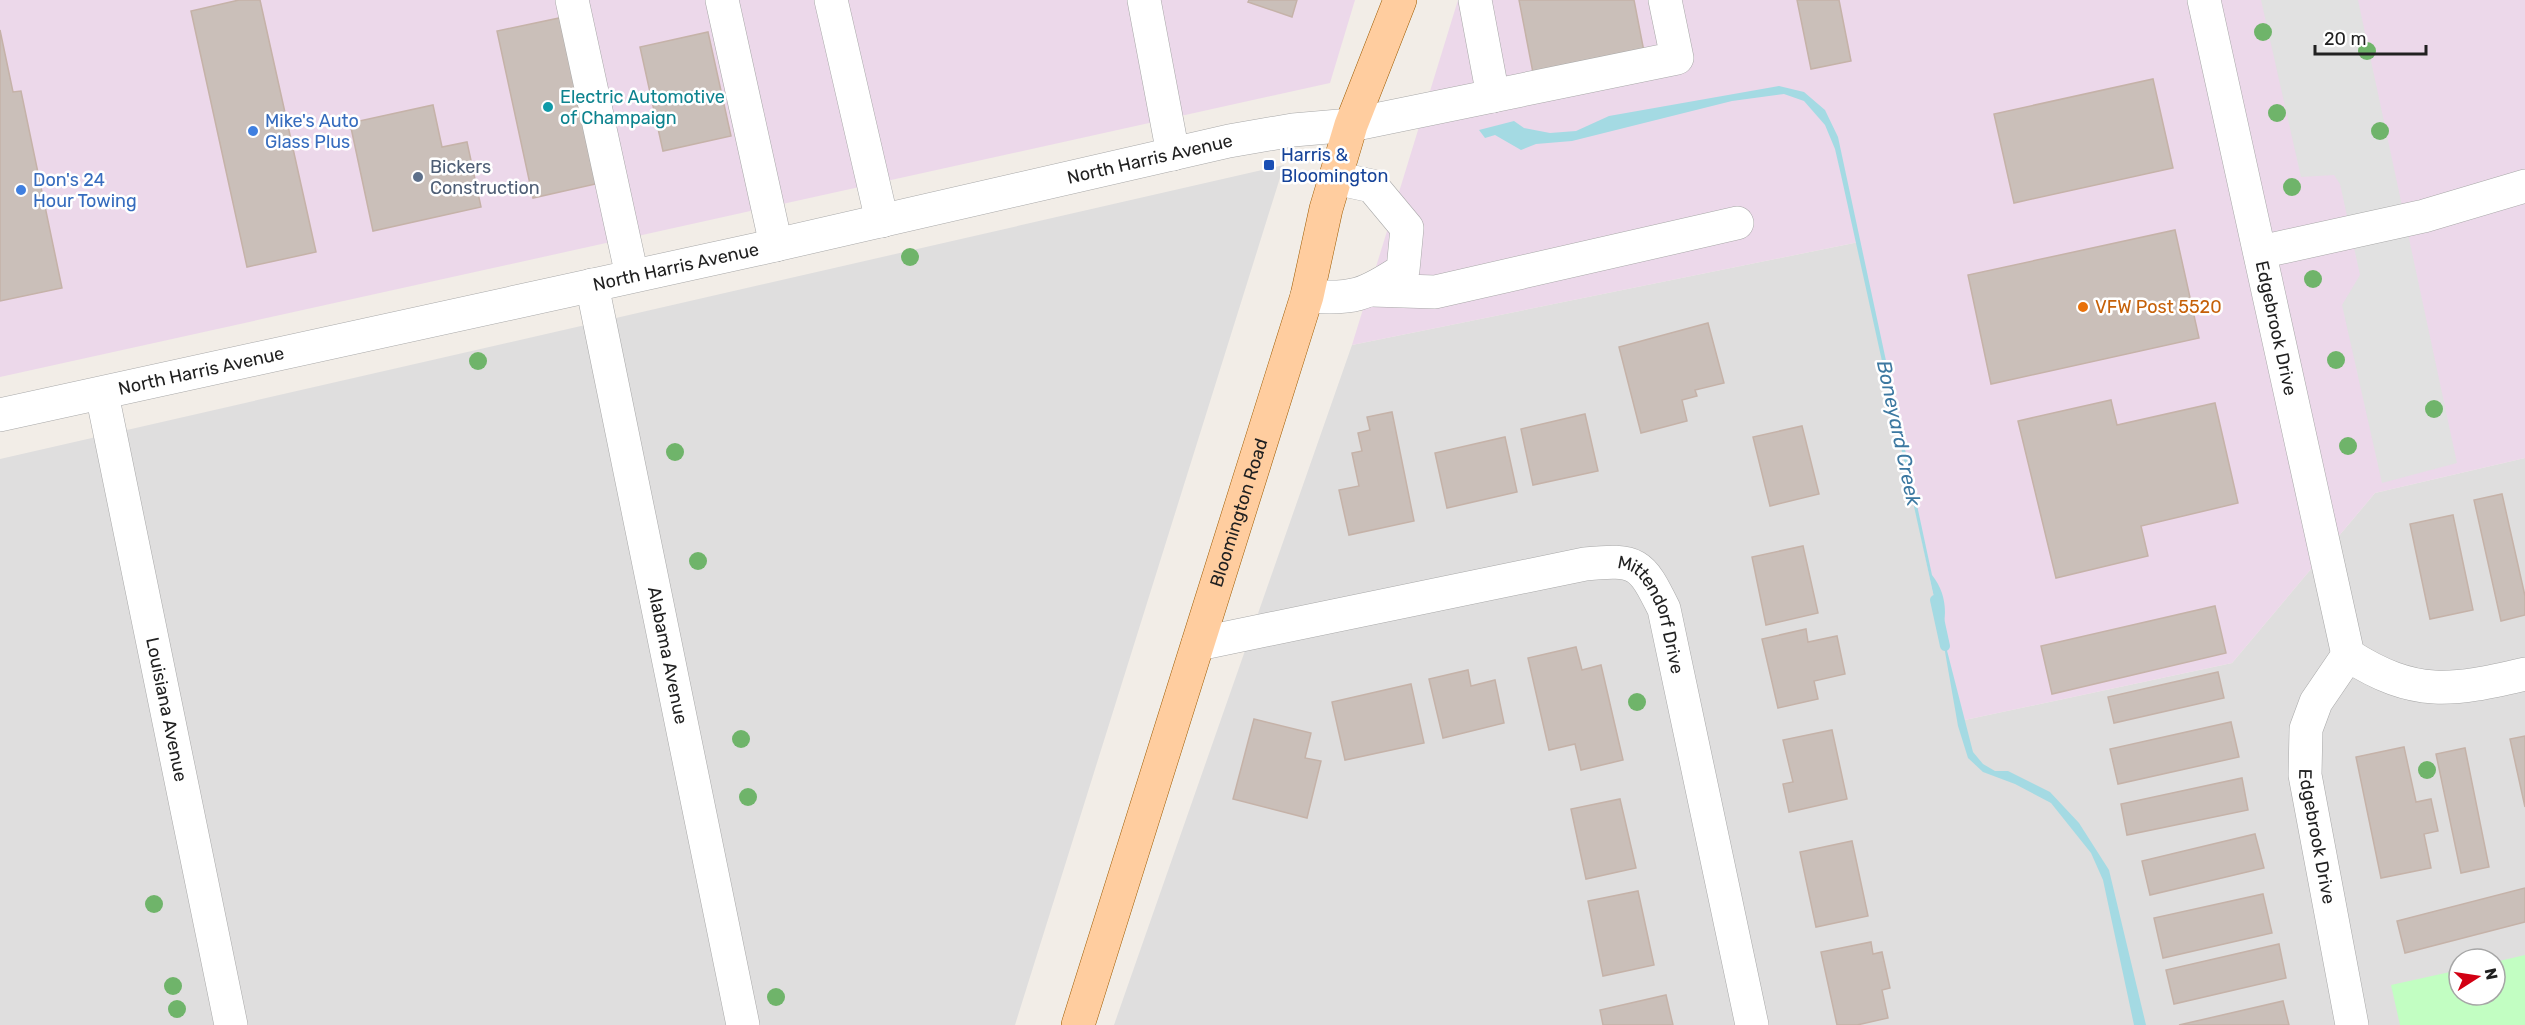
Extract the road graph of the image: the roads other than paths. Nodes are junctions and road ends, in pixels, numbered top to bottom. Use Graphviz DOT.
graph roads {
  1 [pos="572,0"];
  2 [pos="722,0"];
  3 [pos="831,0"];
  4 [pos="1144,0"];
  5 [pos="1400,0"];
  6 [pos="1475,0"];
  7 [pos="1665,0"];
  8 [pos="2204,0"];
  9 [pos="1493,96"];
  10 [pos="1351,125"];
  11 [pos="1173,154"];
  12 [pos="1335,178"];
  13 [pos="2525,186"];
  14 [pos="882,221"];
  15 [pos="1737,223"];
  16 [pos="776,245"];
  17 [pos="2259,252"];
  18 [pos="632,276"];
  19 [pos="592,285"];
  20 [pos="1372,290"];
  21 [pos="1307,296"];
  22 [pos="102,394"];
  23 [pos="0,416"];
  24 [pos="1198,644"];
  25 [pos="2348,655"];
  26 [pos="2525,674"];
  27 [pos="231,1025"];
  28 [pos="743,1025"];
  29 [pos="1078,1025"];
  30 [pos="1752,1025"];
  31 [pos="2352,1025"];
  1 -- 18 [label="street"];
  2 -- 16 [label="street"];
  3 -- 14 [label="street"];
  4 -- 11 [label="street"];
  5 -- 10 [label="main road, Bloomington Road"];
  6 -- 9 [label="street"];
  7 -- 9 [label="street, North Harris Avenue"];
  8 -- 17 [label="street, Edgebrook Drive"];
  9 -- 10 [label="street, North Harris Avenue"];
  10 -- 11 [label="street, North Harris Avenue"];
  10 -- 12 [label="main road, Bloomington Road"];
  11 -- 14 [label="street, North Harris Avenue"];
  12 -- 20 [label="street"];
  12 -- 21 [label="main road, Bloomington Road"];
  13 -- 17 [label="street"];
  14 -- 16 [label="street, North Harris Avenue"];
  15 -- 20 [label="street"];
  16 -- 18 [label="street, North Harris Avenue"];
  17 -- 25 [label="street, Edgebrook Drive"];
  18 -- 19 [label="street, North Harris Avenue"];
  19 -- 22 [label="street, North Harris Avenue"];
  19 -- 28 [label="street, Alabama Avenue"];
  20 -- 21 [label="street"];
  21 -- 24 [label="main road, Bloomington Road"];
  22 -- 23 [label="street, North Harris Avenue"];
  22 -- 27 [label="street, Louisiana Avenue"];
  24 -- 29 [label="main road, Bloomington Road"];
  24 -- 30 [label="street, Mittendorf Drive"];
  25 -- 26 [label="street"];
  25 -- 31 [label="street, Edgebrook Drive"];
}
